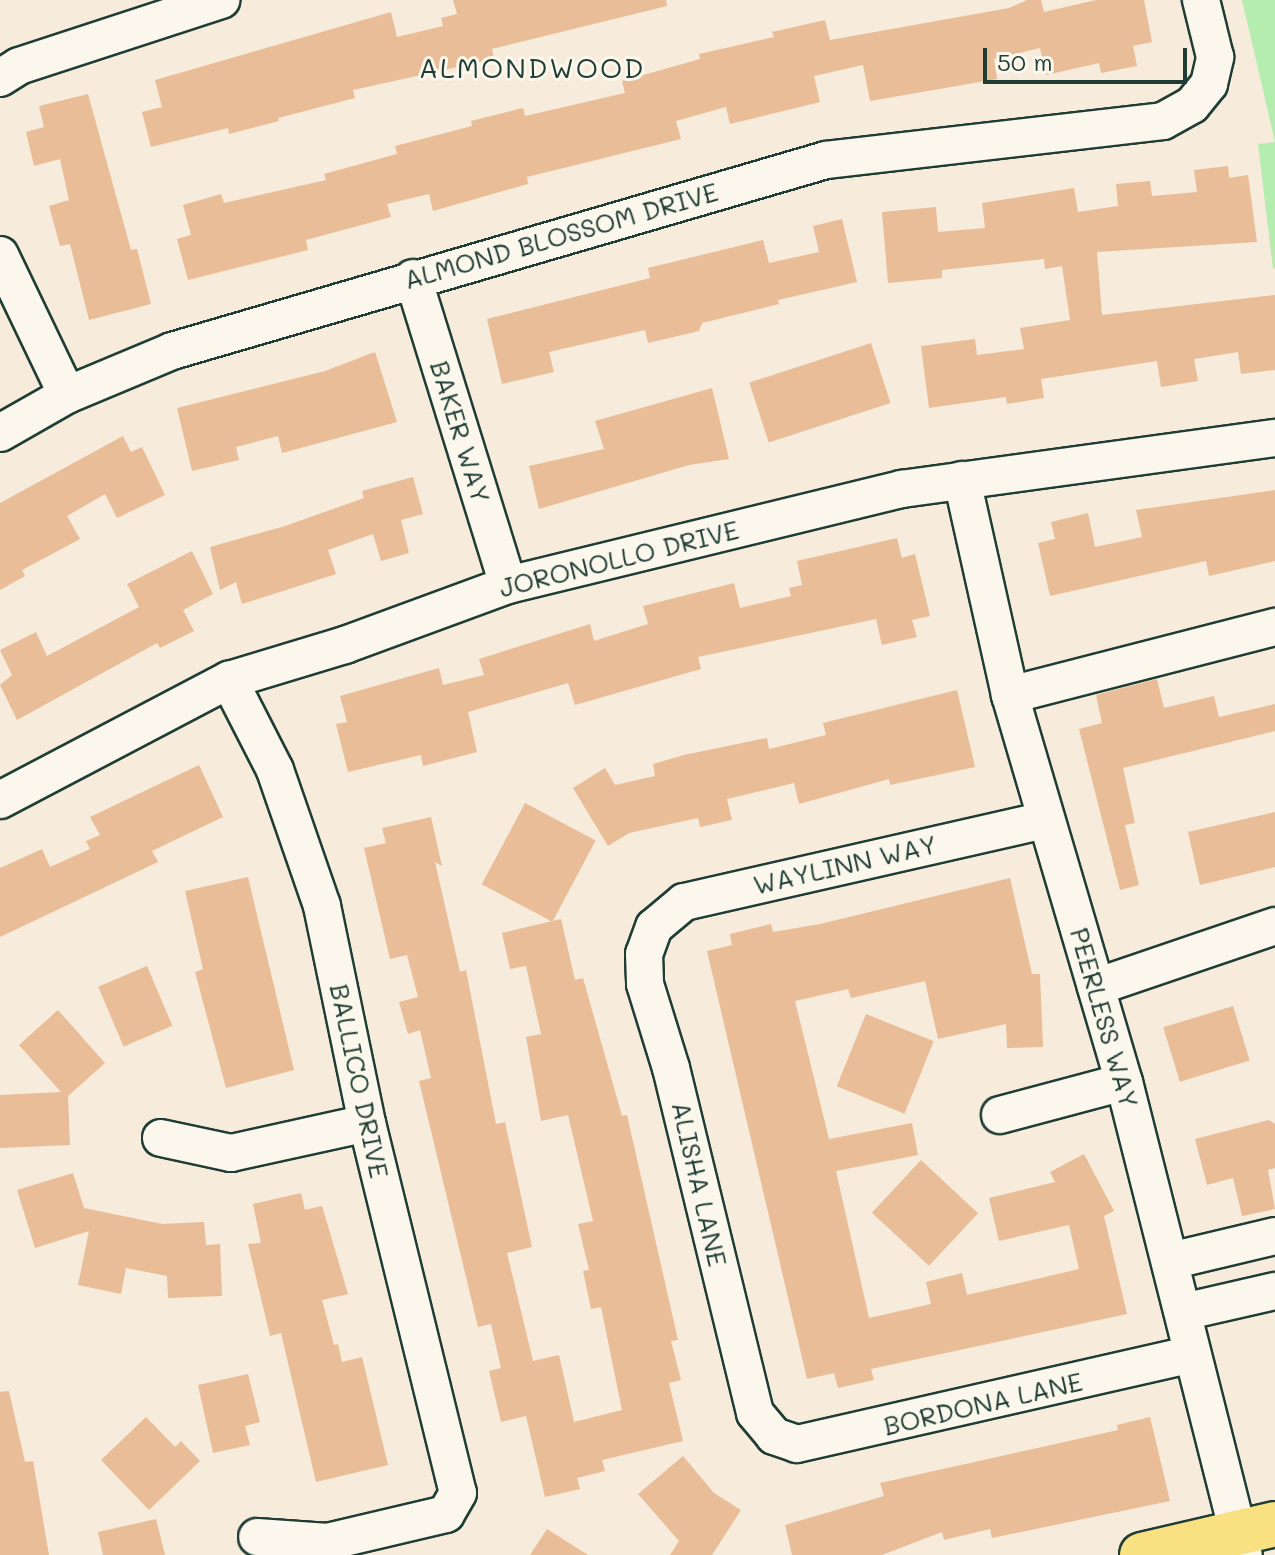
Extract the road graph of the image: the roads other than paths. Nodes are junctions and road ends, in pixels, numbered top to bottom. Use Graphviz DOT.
graph roads {
  1 [pos="221,0"];
  2 [pos="1201,0"];
  3 [pos="0,78"];
  4 [pos="0,255"];
  5 [pos="413,278"];
  6 [pos="67,395"];
  7 [pos="0,433"];
  8 [pos="1275,438"];
  9 [pos="962,480"];
  10 [pos="508,585"];
  11 [pos="1275,627"];
  12 [pos="229,680"];
  13 [pos="1010,695"];
  14 [pos="0,800"];
  15 [pos="1045,820"];
  16 [pos="1275,926"];
  17 [pos="654,927"];
  18 [pos="1096,987"];
  19 [pos="1124,1082"];
  20 [pos="1000,1115"];
  21 [pos="367,1123"];
  22 [pos="161,1138"];
  23 [pos="1275,1236"];
  24 [pos="1170,1261"];
  25 [pos="1275,1291"];
  26 [pos="1183,1312"];
  27 [pos="1192,1354"];
  28 [pos="774,1436"];
  29 [pos="257,1537"];
  30 [pos="1253,1537"];
  31 [pos="1142,1555"];
  1 -- 3 [label="street"];
  2 -- 5 [label="street, ALMOND BLOSSOM DRIVE"];
  4 -- 6 [label="street"];
  5 -- 6 [label="street, ALMOND BLOSSOM DRIVE"];
  5 -- 10 [label="street, BAKER WAY"];
  6 -- 7 [label="street, ALMOND BLOSSOM DRIVE"];
  8 -- 9 [label="street, JORONOLLO DRIVE"];
  9 -- 10 [label="street, JORONOLLO DRIVE"];
  9 -- 13 [label="street, PEERLESS WAY"];
  10 -- 12 [label="street, JORONOLLO DRIVE"];
  11 -- 13 [label="street"];
  12 -- 14 [label="street, JORONOLLO DRIVE"];
  12 -- 21 [label="street, BALLICO DRIVE"];
  13 -- 15 [label="street, PEERLESS WAY"];
  15 -- 17 [label="street, WAYLINN WAY"];
  15 -- 18 [label="street, PEERLESS WAY"];
  16 -- 18 [label="street"];
  17 -- 28 [label="street, ALISHA LANE"];
  18 -- 19 [label="street, PEERLESS WAY"];
  19 -- 20 [label="street"];
  19 -- 24 [label="street, PEERLESS WAY"];
  21 -- 22 [label="street"];
  21 -- 29 [label="street, BALLICO DRIVE"];
  23 -- 24 [label="street"];
  24 -- 26 [label="street, PEERLESS WAY"];
  25 -- 26 [label="street"];
  26 -- 27 [label="street, PEERLESS WAY"];
  27 -- 28 [label="street, BORDONA LANE"];
  27 -- 30 [label="street, PEERLESS WAY"];
  30 -- 31 [label="main road"];
}
